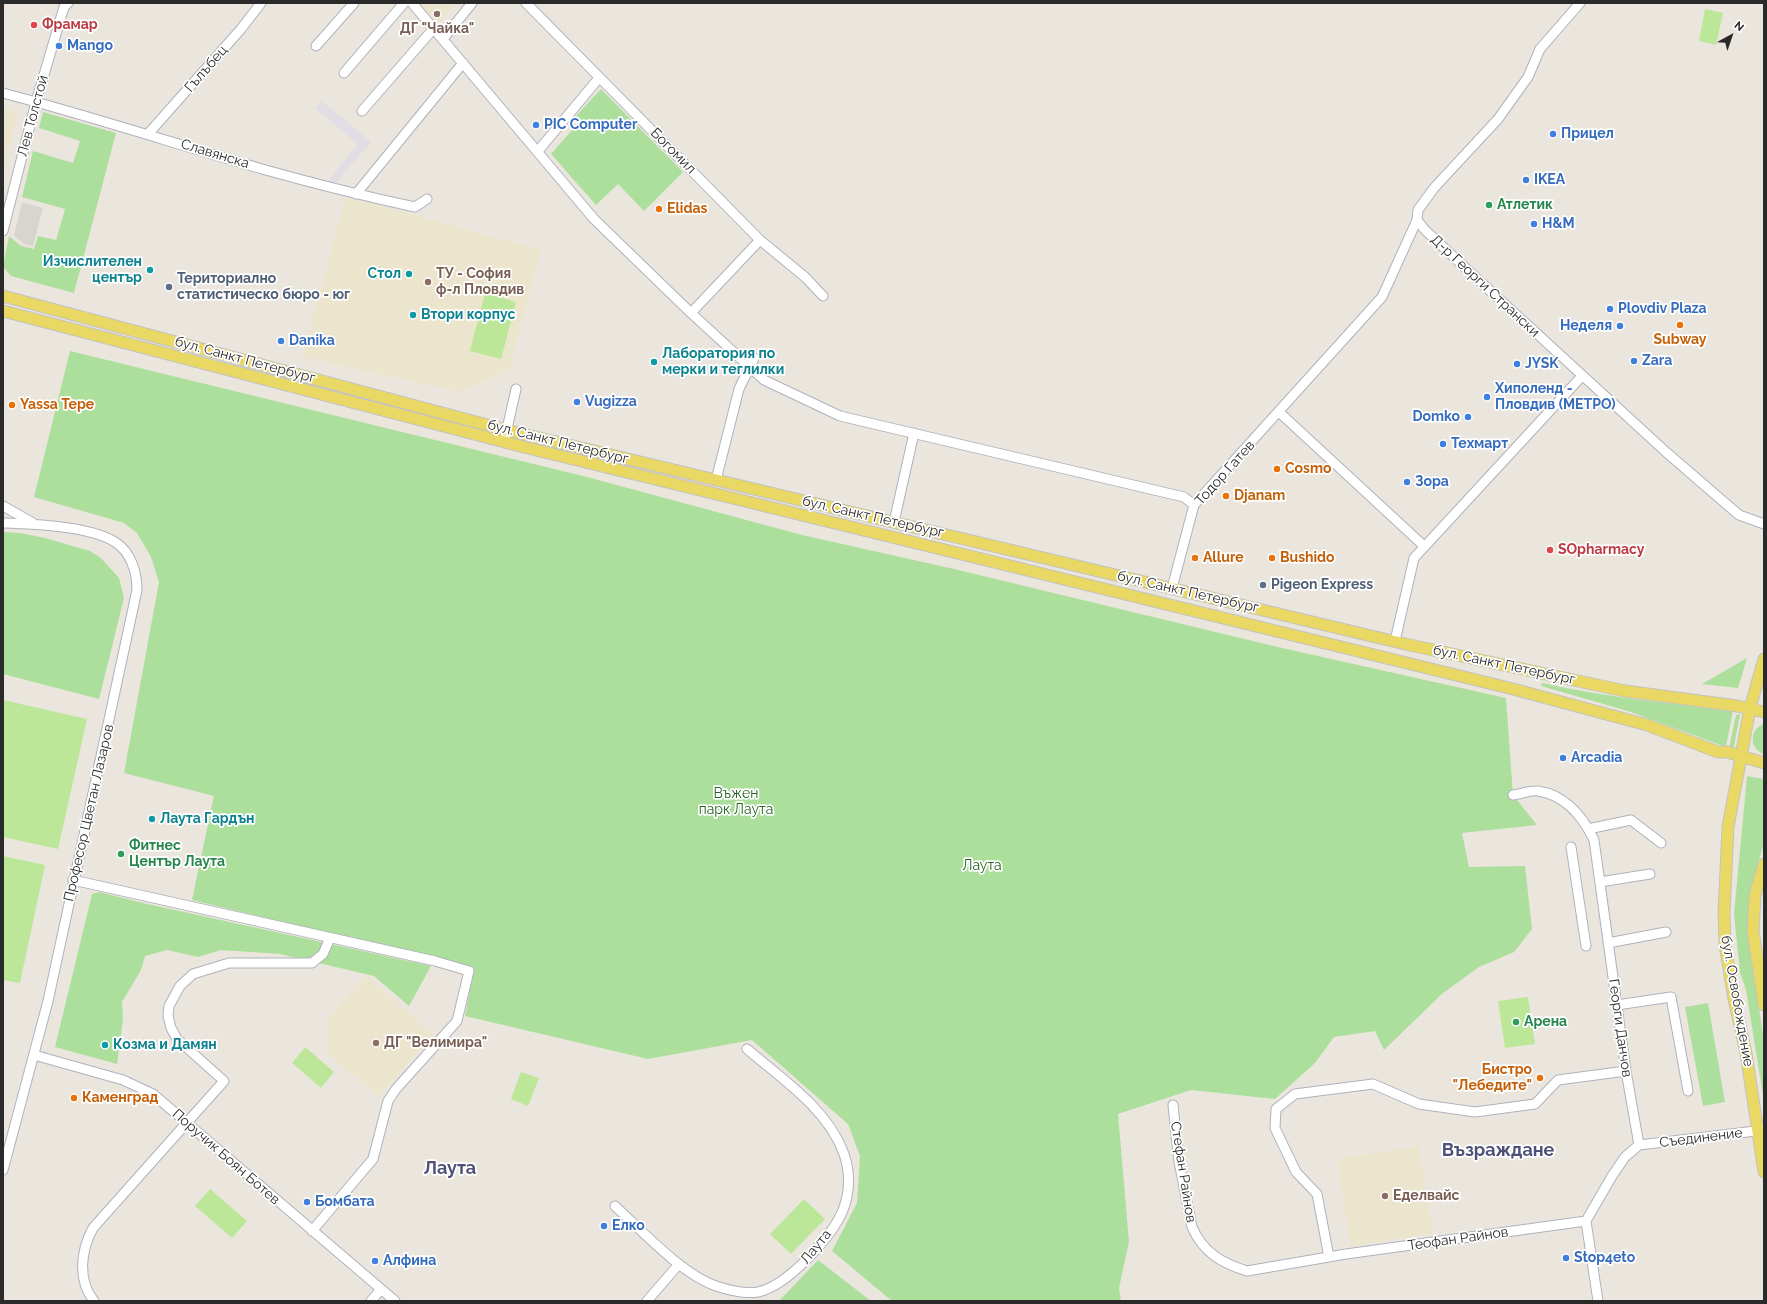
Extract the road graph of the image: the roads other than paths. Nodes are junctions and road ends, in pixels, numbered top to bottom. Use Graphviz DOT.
graph roads {
  1 [pos="68,3"];
  2 [pos="261,3"];
  3 [pos="354,3"];
  4 [pos="404,3"];
  5 [pos="412,3"];
  6 [pos="472,3"];
  7 [pos="526,3"];
  8 [pos="1580,3"];
  9 [pos="434,28"];
  10 [pos="443,39"];
  11 [pos="316,46"];
  12 [pos="463,63"];
  13 [pos="344,73"];
  14 [pos="599,78"];
  15 [pos="3,93"];
  16 [pos="36,102"];
  17 [pos="362,111"];
  18 [pos="148,134"];
  19 [pos="538,151"];
  20 [pos="356,194"];
  21 [pos="427,198"];
  22 [pos="1417,220"];
  23 [pos="3,231"];
  24 [pos="760,240"];
  25 [pos="3,296"];
  26 [pos="823,296"];
  27 [pos="3,311"];
  28 [pos="691,313"];
  29 [pos="754,358"];
  30 [pos="749,367"];
  31 [pos="1582,376"];
  32 [pos="516,389"];
  33 [pos="1280,412"];
  34 [pos="506,430"];
  35 [pos="914,433"];
  36 [pos="504,442"];
  37 [pos="716,480"];
  38 [pos="1194,505"];
  39 [pos="3,506"];
  40 [pos="894,522"];
  41 [pos="3,523"];
  42 [pos="34,524"];
  43 [pos="1764,524"];
  44 [pos="1424,546"];
  45 [pos="1172,588"];
  46 [pos="1395,641"];
  47 [pos="1764,659"];
  48 [pos="1750,708"];
  49 [pos="1764,712"];
  50 [pos="1740,757"];
  51 [pos="1764,763"];
  52 [pos="1513,795"];
  53 [pos="1588,828"];
  54 [pos="1661,843"];
  55 [pos="1571,847"];
  56 [pos="1764,864"];
  57 [pos="1650,874"];
  58 [pos="73,880"];
  59 [pos="1600,882"];
  60 [pos="1666,932"];
  61 [pos="330,938"];
  62 [pos="1608,943"];
  63 [pos="1586,946"];
  64 [pos="1617,1005"];
  65 [pos="1764,1005"];
  66 [pos="747,1049"];
  67 [pos="34,1055"];
  68 [pos="1626,1071"];
  69 [pos="1688,1091"];
  70 [pos="1173,1104"];
  71 [pos="185,1123"];
  72 [pos="1761,1130"];
  73 [pos="1639,1145"];
  74 [pos="3,1170"];
  75 [pos="1764,1172"];
  76 [pos="615,1206"];
  77 [pos="1586,1221"];
  78 [pos="312,1231"];
  79 [pos="1329,1257"];
  80 [pos="679,1264"];
  81 [pos="381,1289"];
  82 [pos="94,1301"];
  83 [pos="371,1301"];
  84 [pos="395,1301"];
  85 [pos="647,1301"];
  86 [pos="1598,1301"];
  1 -- 16 [label="street, Лев Толстой"];
  2 -- 18 [label="street, Гълъбец"];
  3 -- 11 [label="street"];
  4 -- 13 [label="street"];
  5 -- 9 [label="street"];
  6 -- 10 [label="street"];
  7 -- 14 [label="street, Богомил"];
  8 -- 22 [label="street"];
  9 -- 10 [label="street"];
  9 -- 17 [label="street"];
  10 -- 12 [label="street"];
  12 -- 19 [label="street"];
  12 -- 20 [label="street"];
  14 -- 19 [label="street"];
  14 -- 24 [label="street, Богомил"];
  15 -- 16 [label="street, Славянска"];
  16 -- 18 [label="street, Славянска"];
  16 -- 23 [label="street, Лев Толстой"];
  18 -- 20 [label="street, Славянска"];
  19 -- 28 [label="street"];
  20 -- 21 [label="street, Славянска"];
  22 -- 31 [label="street, Д-р Георги Странски"];
  22 -- 33 [label="street, Тодор Гатев"];
  24 -- 26 [label="street, Богомил"];
  24 -- 28 [label="street"];
  25 -- 34 [label="main road, бул. Санкт Петербург"];
  27 -- 36 [label="main road, бул. Санкт Петербург"];
  28 -- 30 [label="street"];
  29 -- 30 [label="street"];
  30 -- 35 [label="street"];
  30 -- 37 [label="street"];
  31 -- 43 [label="street, Д-р Георги Странски"];
  31 -- 44 [label="street"];
  32 -- 34 [label="street"];
  33 -- 38 [label="street, Тодор Гатев"];
  33 -- 44 [label="street"];
  34 -- 36 [label="street"];
  34 -- 37 [label="main road, бул. Санкт Петербург"];
  35 -- 38 [label="street"];
  35 -- 40 [label="street"];
  36 -- 50 [label="main road, бул. Санкт Петербург"];
  37 -- 40 [label="main road, бул. Санкт Петербург"];
  38 -- 45 [label="street, Тодор Гатев"];
  39 -- 42 [label="street, Професор Цветан Лазаров"];
  40 -- 45 [label="main road, бул. Санкт Петербург"];
  41 -- 42 [label="street, Професор Цветан Лазаров"];
  42 -- 58 [label="street, Професор Цветан Лазаров"];
  44 -- 46 [label="street"];
  45 -- 46 [label="main road, бул. Санкт Петербург"];
  46 -- 48 [label="main road, бул. Санкт Петербург"];
  47 -- 48 [label="main road"];
  48 -- 49 [label="main road, бул. Санкт Петербург"];
  48 -- 50 [label="main road, бул. Освобождение"];
  50 -- 51 [label="main road, бул. Санкт Петербург"];
  50 -- 72 [label="main road, бул. Освобождение"];
  52 -- 53 [label="street, Георги Данчов"];
  53 -- 54 [label="street"];
  53 -- 59 [label="street, Георги Данчов"];
  55 -- 63 [label="street"];
  56 -- 65 [label="main road, бул. Освобождение"];
  57 -- 59 [label="street"];
  58 -- 61 [label="street"];
  58 -- 67 [label="street, Професор Цветан Лазаров"];
  59 -- 62 [label="street, Георги Данчов"];
  60 -- 62 [label="street"];
  61 -- 71 [label="street"];
  61 -- 78 [label="street"];
  62 -- 64 [label="street, Георги Данчов"];
  64 -- 68 [label="street, Георги Данчов"];
  64 -- 69 [label="street"];
  66 -- 80 [label="street, Лаута"];
  67 -- 71 [label="street, Поручик Боян Ботев"];
  67 -- 74 [label="street, Професор Цветан Лазаров"];
  68 -- 73 [label="street, Георги Данчов"];
  68 -- 79 [label="street"];
  70 -- 79 [label="street, Стефан Райнов"];
  71 -- 78 [label="street, Поручик Боян Ботев"];
  71 -- 82 [label="street"];
  72 -- 73 [label="street, Съединение"];
  72 -- 75 [label="main road, бул. Освобождение"];
  73 -- 77 [label="street"];
  76 -- 80 [label="street, Лаута"];
  77 -- 79 [label="street, Теофан Райнов"];
  77 -- 86 [label="street"];
  78 -- 81 [label="street, Поручик Боян Ботев"];
  80 -- 85 [label="street"];
  81 -- 83 [label="street"];
  81 -- 84 [label="street, Поручик Боян Ботев"];
}
